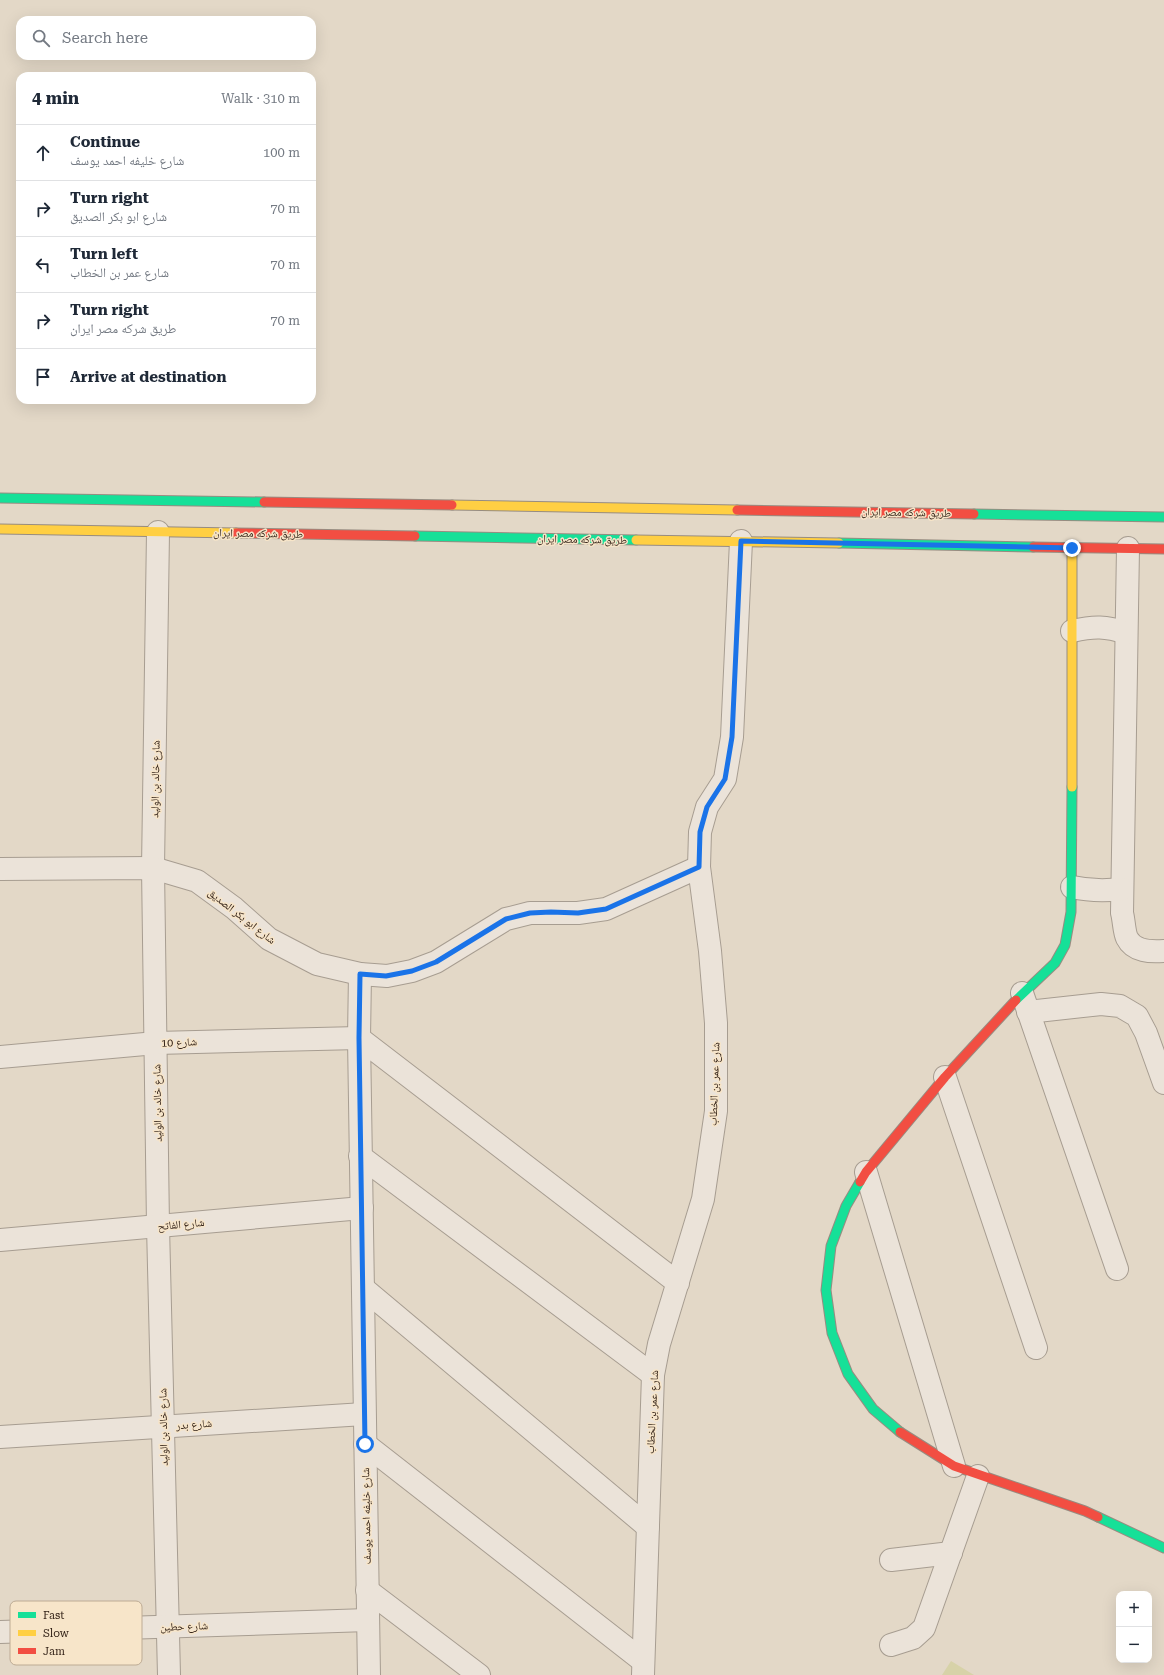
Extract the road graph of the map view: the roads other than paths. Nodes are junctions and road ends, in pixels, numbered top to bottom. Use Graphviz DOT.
graph roads {
  1 [pos="0,498"];
  2 [pos="1164,516"];
  3 [pos="0,529"];
  4 [pos="158,532"];
  5 [pos="741,541"];
  6 [pos="1072,548"];
  7 [pos="1128,548"];
  8 [pos="1164,549"];
  9 [pos="1072,631"];
  10 [pos="1126,633"];
  11 [pos="699,867"];
  12 [pos="153,868"];
  13 [pos="0,869"];
  14 [pos="1072,887"];
  15 [pos="1122,889"];
  16 [pos="1164,951"];
  17 [pos="360,974"];
  18 [pos="1025,1003"];
  19 [pos="359,1038"];
  20 [pos="156,1043"];
  21 [pos="0,1057"];
  22 [pos="945,1077"];
  23 [pos="1164,1083"];
  24 [pos="360,1156"];
  25 [pos="866,1172"];
  26 [pos="362,1208"];
  27 [pos="158,1226"];
  28 [pos="0,1240"];
  29 [pos="1117,1269"];
  30 [pos="678,1283"];
  31 [pos="363,1288"];
  32 [pos="1036,1348"];
  33 [pos="653,1375"];
  34 [pos="364,1414"];
  35 [pos="163,1426"];
  36 [pos="0,1437"];
  37 [pos="365,1444"];
  38 [pos="954,1466"];
  39 [pos="978,1476"];
  40 [pos="648,1527"];
  41 [pos="1164,1548"];
  42 [pos="951,1553"];
  43 [pos="891,1560"];
  44 [pos="367,1590"];
  45 [pos="368,1620"];
  46 [pos="168,1626"];
  47 [pos="142,1627"];
  48 [pos="0,1632"];
  49 [pos="10,1632"];
  50 [pos="891,1645"];
  51 [pos="643,1668"];
  52 [pos="169,1675"];
  53 [pos="368,1675"];
  54 [pos="479,1675"];
  1 -- 2 [label="main road, طريق شركه مصر ايران"];
  3 -- 4 [label="main road, طريق شركه مصر ايران"];
  4 -- 5 [label="main road, طريق شركه مصر ايران"];
  4 -- 12 [label="street, شارع خالد بن الوليد"];
  5 -- 6 [label="main road, طريق شركه مصر ايران"];
  5 -- 11 [label="street, شارع عمر بن الخطاب"];
  6 -- 7 [label="main road, طريق شركه مصر ايران"];
  6 -- 9 [label="main road"];
  7 -- 8 [label="main road, طريق شركه مصر ايران"];
  7 -- 10 [label="street"];
  9 -- 10 [label="street"];
  9 -- 14 [label="main road"];
  10 -- 15 [label="street"];
  11 -- 17 [label="street, شارع ابو بكر الصديق"];
  11 -- 30 [label="street, شارع عمر بن الخطاب"];
  12 -- 13 [label="street, شارع ابو بكر الصديق"];
  12 -- 17 [label="street, شارع ابو بكر الصديق"];
  12 -- 20 [label="street, شارع خالد بن الوليد"];
  14 -- 15 [label="street"];
  14 -- 18 [label="main road"];
  15 -- 16 [label="street"];
  17 -- 19 [label="street, شارع خليفه احمد يوسف"];
  18 -- 22 [label="main road"];
  18 -- 23 [label="street"];
  18 -- 29 [label="street"];
  19 -- 20 [label="street, شارع 10"];
  19 -- 24 [label="street, شارع خليفه احمد يوسف"];
  19 -- 30 [label="street"];
  20 -- 21 [label="street, شارع 10"];
  20 -- 27 [label="street, شارع خالد بن الوليد"];
  22 -- 25 [label="main road"];
  22 -- 32 [label="street"];
  24 -- 26 [label="street, شارع خليفه احمد يوسف"];
  24 -- 33 [label="street"];
  25 -- 38 [label="street"];
  25 -- 38 [label="main road"];
  26 -- 27 [label="street, شارع الفاتح"];
  26 -- 31 [label="street, شارع خليفه احمد يوسف"];
  27 -- 28 [label="street, شارع الفاتح"];
  27 -- 35 [label="street, شارع خالد بن الوليد"];
  30 -- 33 [label="street, شارع عمر بن الخطاب"];
  31 -- 34 [label="street, شارع خليفه احمد يوسف"];
  31 -- 40 [label="street"];
  33 -- 40 [label="street, شارع عمر بن الخطاب"];
  34 -- 35 [label="street, شارع بدر"];
  34 -- 37 [label="street, شارع خليفه احمد يوسف"];
  35 -- 36 [label="street, شارع بدر"];
  35 -- 46 [label="street, شارع خالد بن الوليد"];
  37 -- 44 [label="street, شارع خليفه احمد يوسف"];
  37 -- 51 [label="street"];
  38 -- 39 [label="main road"];
  39 -- 41 [label="main road"];
  39 -- 42 [label="street"];
  40 -- 51 [label="street, شارع عمر بن الخطاب"];
  42 -- 43 [label="street"];
  42 -- 50 [label="street"];
  44 -- 45 [label="street, شارع خليفه احمد يوسف"];
  44 -- 54 [label="street"];
  45 -- 46 [label="street, شارع حطين"];
  45 -- 53 [label="street, شارع خليفه احمد يوسف"];
  46 -- 47 [label="street, شارع حطين"];
  46 -- 52 [label="street, شارع خالد بن الوليد"];
  48 -- 49 [label="street, شارع حطين"];
}
